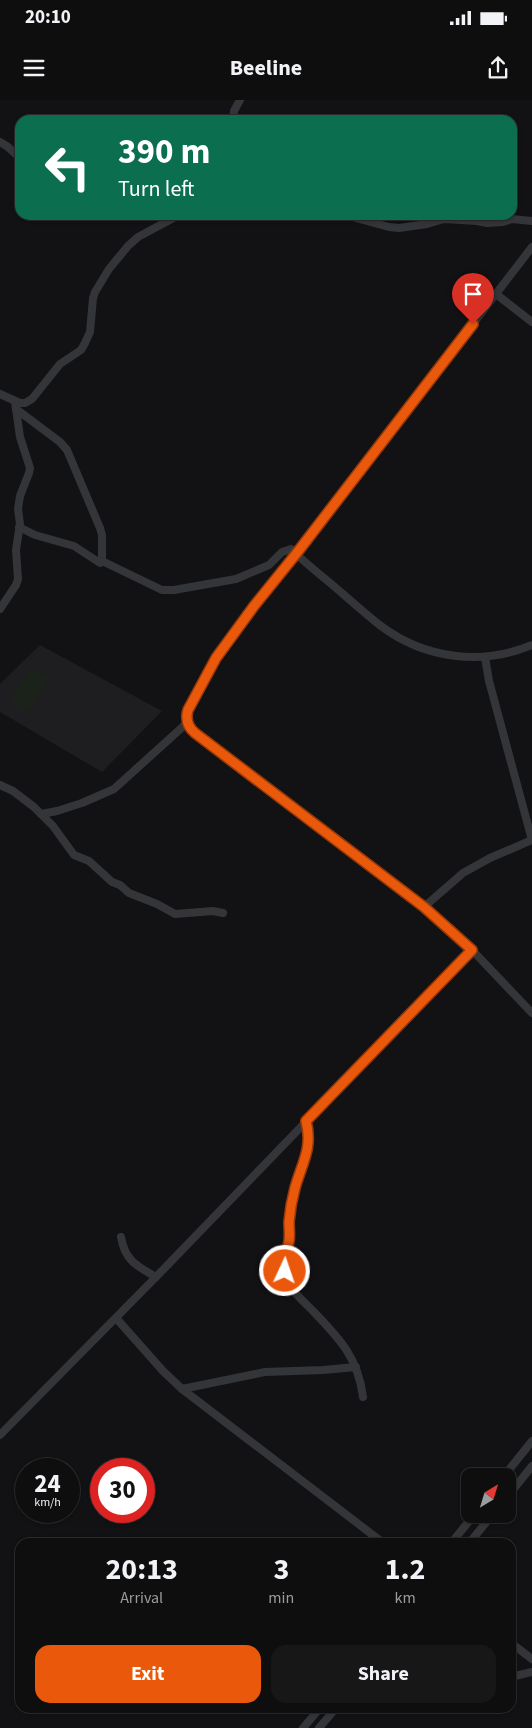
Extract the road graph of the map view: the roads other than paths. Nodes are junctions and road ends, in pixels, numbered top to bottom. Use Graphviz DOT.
graph roads {
  1 [pos="240,100"];
  2 [pos="233,115"];
  3 [pos="0,142"];
  4 [pos="15,153"];
  5 [pos="170,220"];
  6 [pos="363,220"];
  7 [pos="438,220"];
  8 [pos="466,220"];
  9 [pos="509,220"];
  10 [pos="517,220"];
  11 [pos="532,221"];
  12 [pos="532,247"];
  13 [pos="496,294"];
  14 [pos="532,322"];
  15 [pos="0,394"];
  16 [pos="16,405"];
  17 [pos="19,527"];
  18 [pos="296,554"];
  19 [pos="102,561"];
  20 [pos="0,609"];
  21 [pos="532,645"];
  22 [pos="485,657"];
  23 [pos="187,723"];
  24 [pos="0,785"];
  25 [pos="41,814"];
  26 [pos="532,840"];
  27 [pos="424,907"];
  28 [pos="223,912"];
  29 [pos="472,950"];
  30 [pos="532,1013"];
  31 [pos="306,1121"];
  32 [pos="121,1237"];
  33 [pos="156,1277"];
  34 [pos="116,1318"];
  35 [pos="356,1367"];
  36 [pos="182,1389"];
  37 [pos="363,1397"];
  38 [pos="0,1435"];
  39 [pos="532,1441"];
  40 [pos="532,1466"];
  41 [pos="510,1468"];
  42 [pos="516,1486"];
  43 [pos="468,1523"];
  44 [pos="486,1523"];
  45 [pos="377,1538"];
  46 [pos="455,1538"];
  47 [pos="473,1538"];
  48 [pos="516,1647"];
  49 [pos="532,1659"];
  50 [pos="532,1672"];
  51 [pos="516,1676"];
  52 [pos="316,1713"];
  53 [pos="332,1713"];
  54 [pos="303,1728"];
  55 [pos="319,1728"];
  1 -- 2 [label="street"];
  3 -- 4 [label="street"];
  5 -- 16 [label="street"];
  6 -- 7 [label="street"];
  8 -- 9 [label="street"];
  10 -- 11 [label="street"];
  12 -- 13 [label="street"];
  13 -- 14 [label="street"];
  13 -- 18 [label="street"];
  15 -- 16 [label="street"];
  16 -- 17 [label="street"];
  16 -- 19 [label="street"];
  17 -- 19 [label="street"];
  17 -- 20 [label="street"];
  18 -- 19 [label="street"];
  18 -- 22 [label="street"];
  18 -- 23 [label="street"];
  21 -- 22 [label="street"];
  22 -- 26 [label="street"];
  23 -- 25 [label="street"];
  23 -- 27 [label="street"];
  24 -- 25 [label="street"];
  25 -- 28 [label="street"];
  26 -- 27 [label="street"];
  27 -- 29 [label="street"];
  29 -- 30 [label="street"];
  29 -- 31 [label="street"];
  31 -- 33 [label="street"];
  31 -- 35 [label="street"];
  32 -- 33 [label="street"];
  33 -- 34 [label="street"];
  34 -- 36 [label="street"];
  34 -- 38 [label="street"];
  35 -- 36 [label="street"];
  35 -- 37 [label="street"];
  36 -- 45 [label="street"];
  39 -- 41 [label="street"];
  40 -- 42 [label="street"];
  43 -- 46 [label="street"];
  44 -- 47 [label="street"];
  48 -- 49 [label="street"];
  50 -- 51 [label="street"];
  52 -- 54 [label="street"];
  53 -- 55 [label="street"];
}
